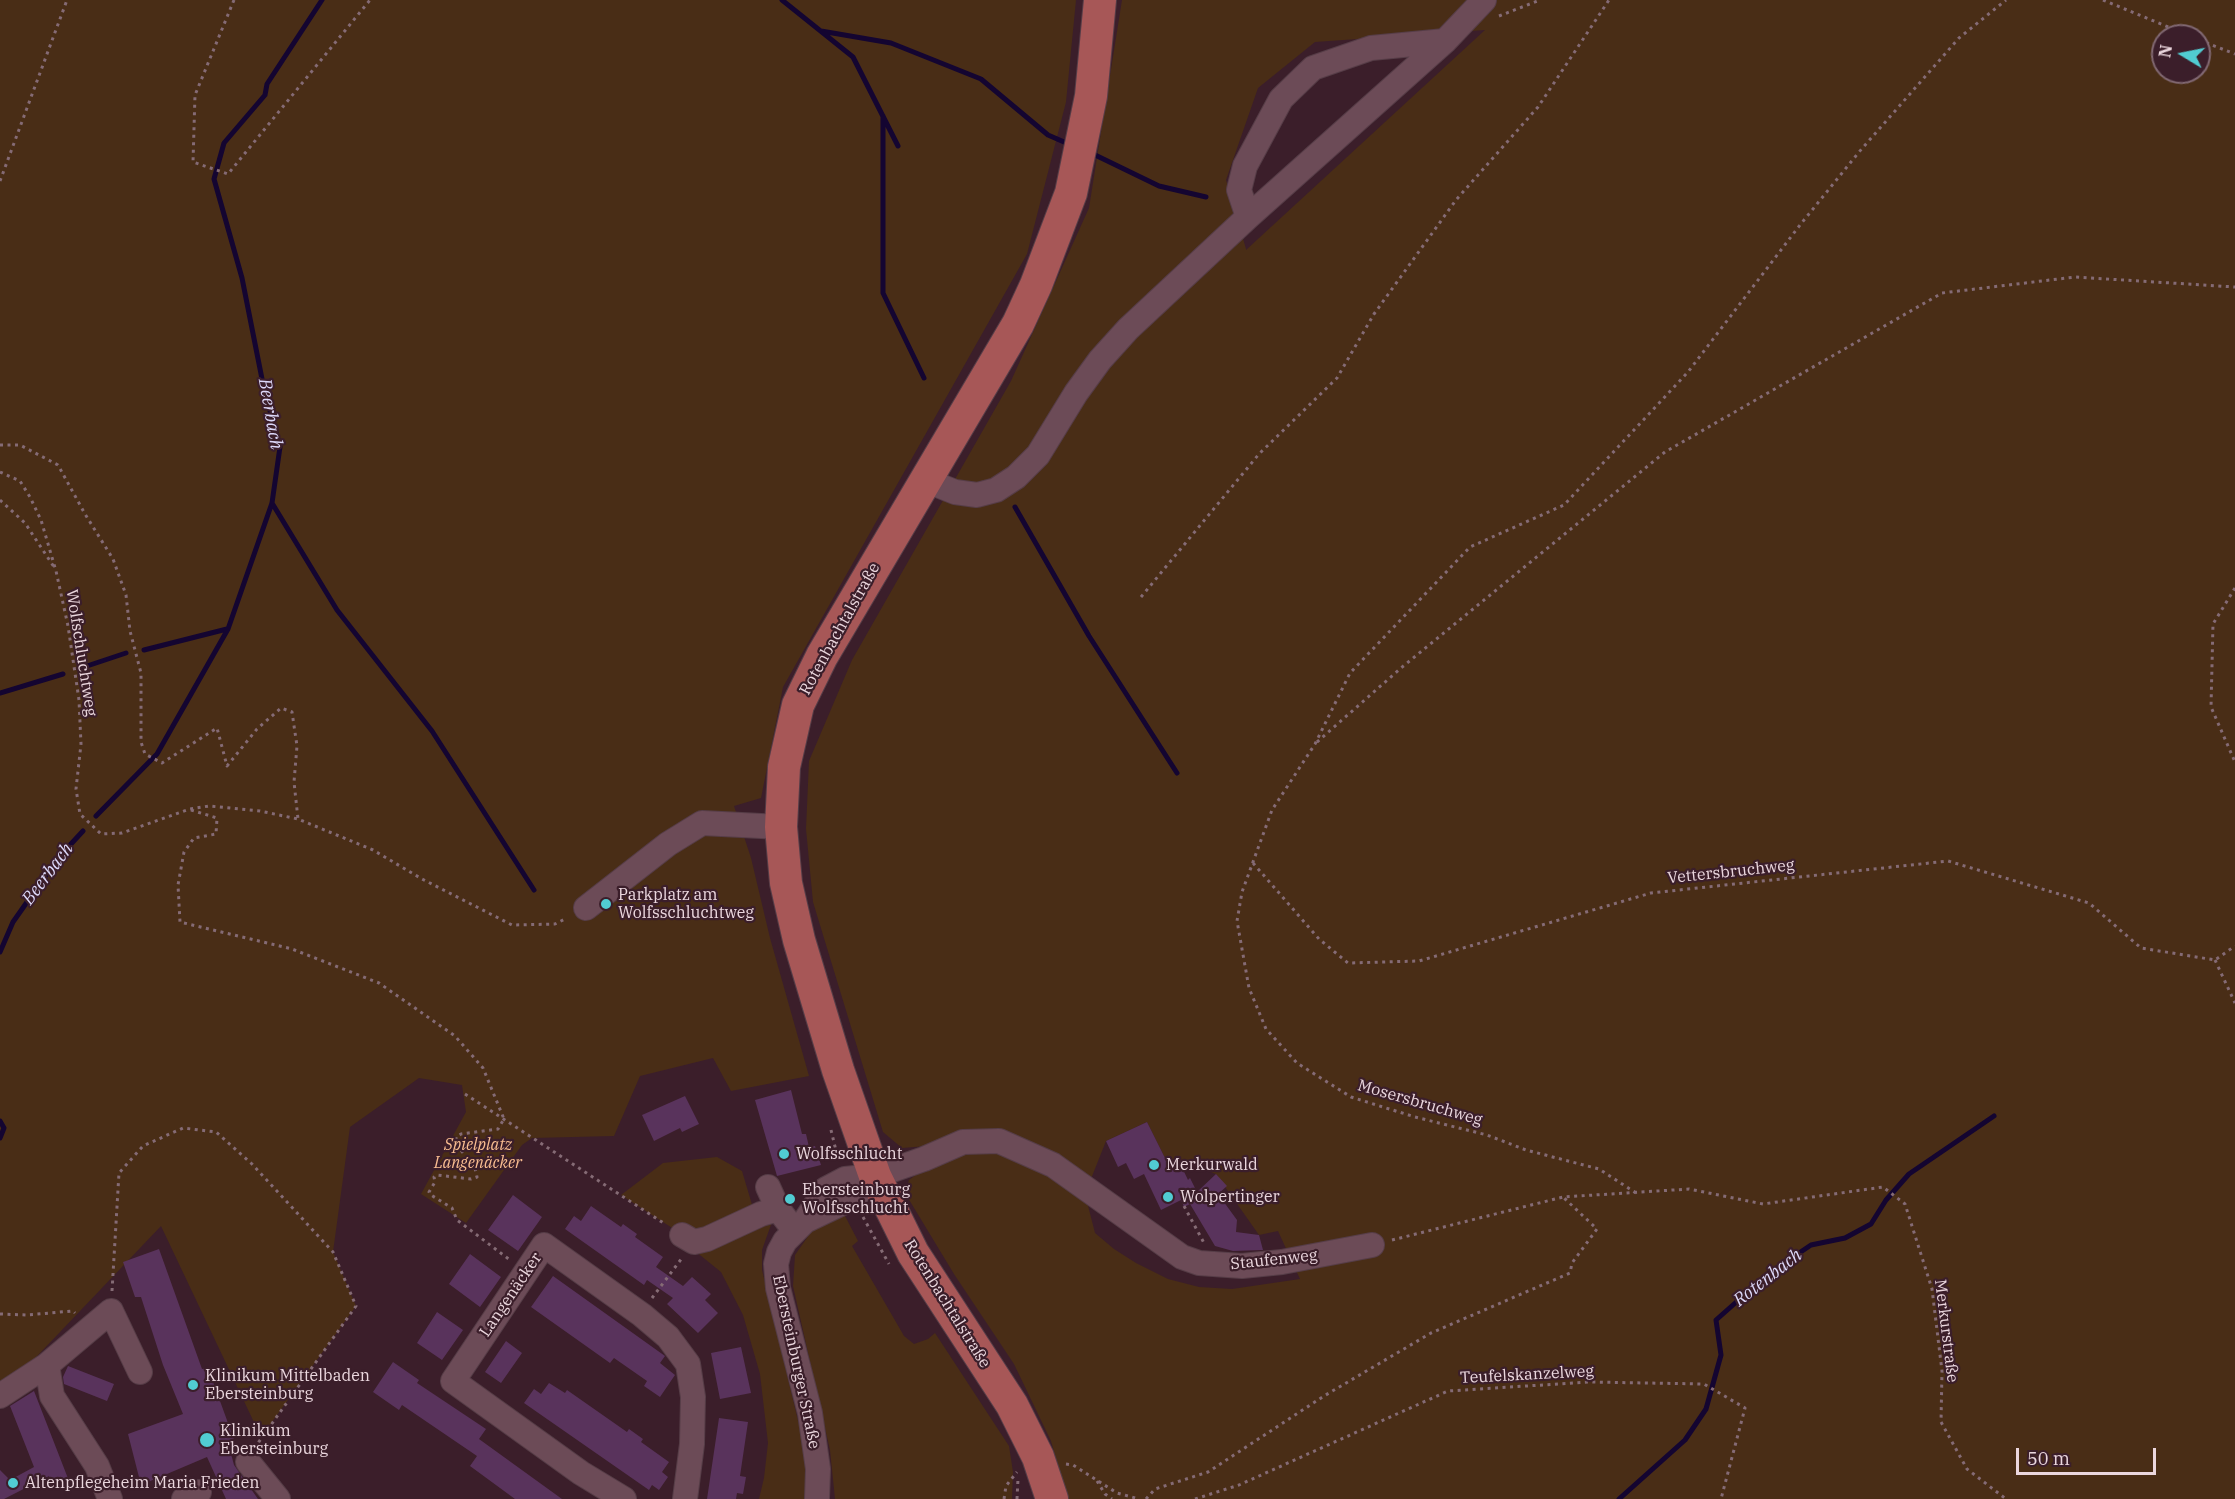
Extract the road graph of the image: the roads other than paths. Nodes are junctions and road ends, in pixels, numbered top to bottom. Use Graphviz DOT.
graph roads {
  1 [pos="1100,0"];
  2 [pos="1478,7"];
  3 [pos="1445,41"];
  4 [pos="1248,217"];
  5 [pos="925,480"];
  6 [pos="781,827"];
  7 [pos="586,908"];
  8 [pos="875,1176"];
  9 [pos="768,1187"];
  10 [pos="778,1209"];
  11 [pos="800,1226"];
  12 [pos="688,1238"];
  13 [pos="1372,1245"];
  14 [pos="47,1365"];
  15 [pos="140,1372"];
  16 [pos="0,1396"];
  17 [pos="248,1462"];
  18 [pos="110,1499"];
  19 [pos="278,1499"];
  20 [pos="624,1499"];
  21 [pos="685,1499"];
  22 [pos="817,1499"];
  23 [pos="1052,1499"];
  1 -- 5 [label="main road, Rotenbachtalstraße"];
  2 -- 3 [label="street"];
  3 -- 4 [label="street"];
  3 -- 4 [label="street"];
  4 -- 5 [label="street"];
  5 -- 6 [label="main road, Rotenbachtalstraße"];
  6 -- 7 [label="street"];
  6 -- 8 [label="main road, Rotenbachtalstraße"];
  8 -- 11 [label="street, Ebersteinburger Straße"];
  8 -- 13 [label="street, Staufenweg"];
  8 -- 23 [label="main road, Rotenbachtalstraße"];
  9 -- 10 [label="street"];
  10 -- 11 [label="street"];
  10 -- 12 [label="street"];
  11 -- 22 [label="street, Ebersteinburger Straße"];
  14 -- 15 [label="street"];
  14 -- 16 [label="street"];
  14 -- 18 [label="street"];
  17 -- 19 [label="street"];
  20 -- 21 [label="street, Langenäcker"];
}
